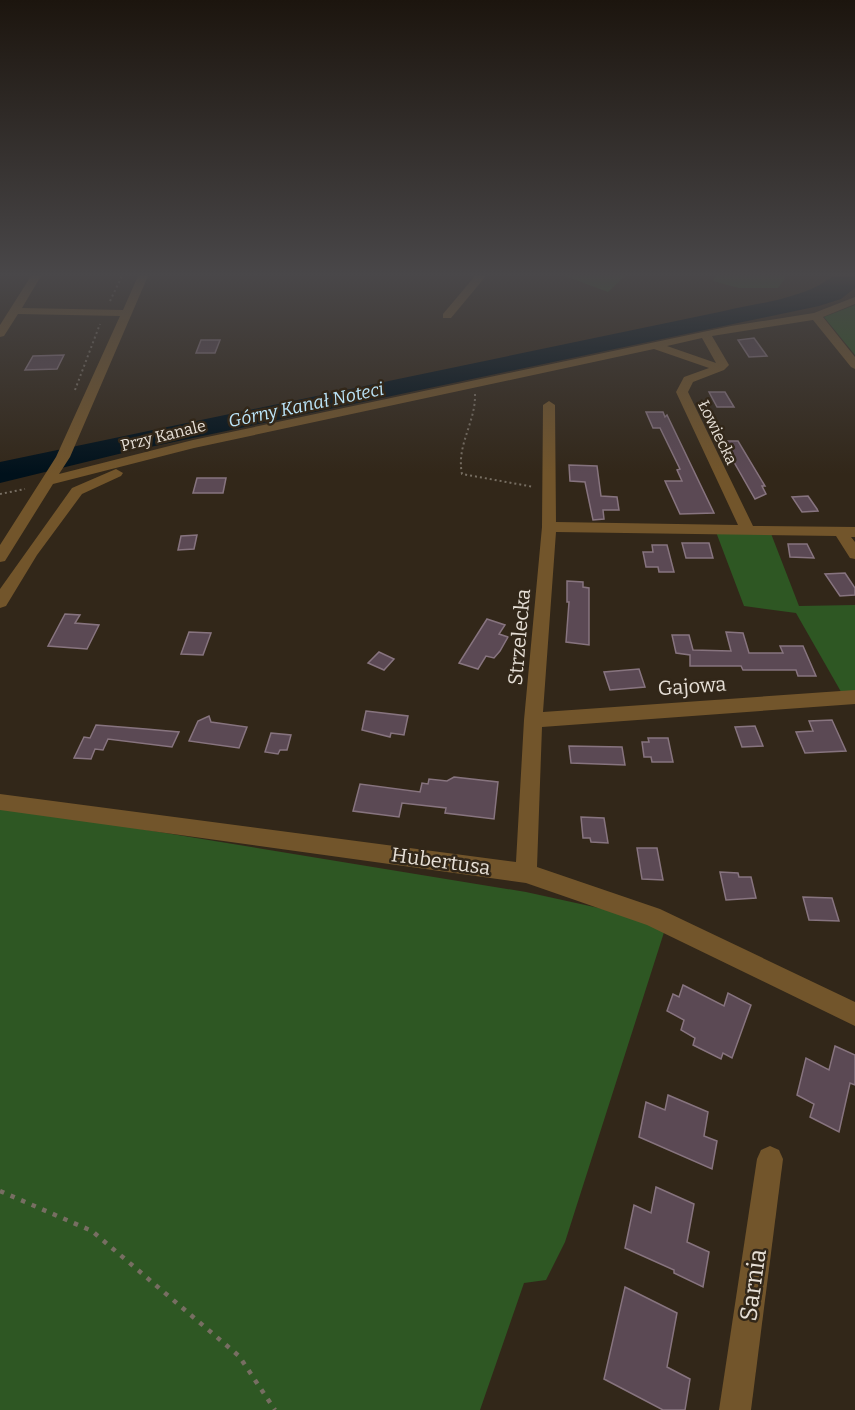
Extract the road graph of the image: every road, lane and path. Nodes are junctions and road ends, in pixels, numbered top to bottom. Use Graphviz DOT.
graph roads {
  1 [pos="93,342"];
  2 [pos="115,342"];
  3 [pos="675,342"];
  4 [pos="710,342"];
  5 [pos="837,342"];
  6 [pos="656,346"];
  7 [pos="855,365"];
  8 [pos="720,369"];
  9 [pos="473,385"];
  10 [pos="72,398"];
  11 [pos="549,405"];
  12 [pos="193,444"];
  13 [pos="51,477"];
  14 [pos="29,488"];
  15 [pos="548,488"];
  16 [pos="0,494"];
  17 [pos="549,527"];
  18 [pos="748,531"];
  19 [pos="848,532"];
  20 [pos="855,554"];
  21 [pos="0,557"];
  22 [pos="0,602"];
  23 [pos="855,697"];
  24 [pos="533,720"];
  25 [pos="0,802"];
  26 [pos="526,873"];
  27 [pos="855,1014"];
  28 [pos="770,1159"];
  29 [pos="0,1191"];
  30 [pos="275,1410"];
  31 [pos="735,1410"];
  1 -- 10 [label="path"];
  2 -- 13 [label="street"];
  3 -- 6 [label="street, Przy Kanale"];
  4 -- 8 [label="street"];
  5 -- 7 [label="street"];
  6 -- 8 [label="street"];
  6 -- 9 [label="street, Przy Kanale"];
  8 -- 18 [label="street, Łowiecka"];
  9 -- 12 [label="street, Przy Kanale"];
  9 -- 15 [label="path"];
  11 -- 15 [label="street, Strzelecka"];
  12 -- 13 [label="street, Przy Kanale"];
  12 -- 22 [label="street"];
  13 -- 21 [label="street"];
  14 -- 16 [label="path"];
  15 -- 17 [label="street, Strzelecka"];
  17 -- 18 [label="street"];
  17 -- 24 [label="street, Strzelecka"];
  18 -- 19 [label="street"];
  19 -- 20 [label="street"];
  23 -- 24 [label="street, Gajowa"];
  24 -- 26 [label="street, Strzelecka"];
  25 -- 26 [label="street, Hubertusa"];
  26 -- 27 [label="street, Hubertusa"];
  28 -- 31 [label="street, Sarnia"];
  29 -- 30 [label="path"];
}
